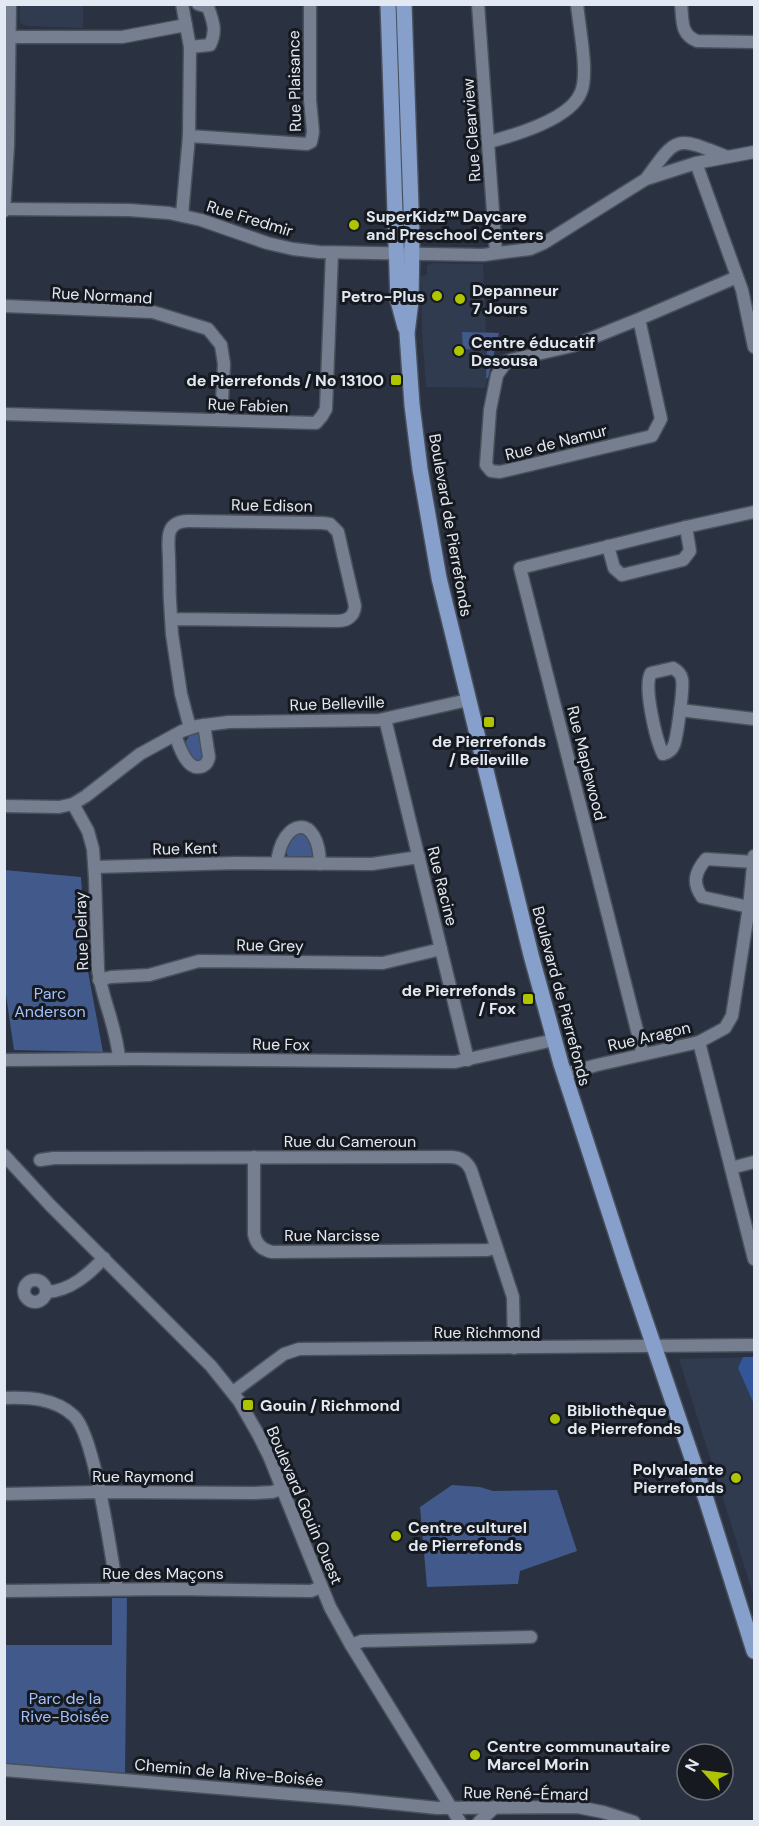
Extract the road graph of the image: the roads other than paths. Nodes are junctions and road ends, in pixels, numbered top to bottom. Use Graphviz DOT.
graph roads {
  1 [pos="10,4"];
  2 [pos="198,4"];
  3 [pos="310,4"];
  4 [pos="387,4"];
  5 [pos="404,4"];
  6 [pos="478,4"];
  7 [pos="577,4"];
  8 [pos="681,4"];
  9 [pos="183,6"];
  10 [pos="186,24"];
  11 [pos="10,37"];
  12 [pos="754,42"];
  13 [pos="190,47"];
  14 [pos="189,136"];
  15 [pos="489,142"];
  16 [pos="754,152"];
  17 [pos="725,156"];
  18 [pos="696,163"];
  19 [pos="646,179"];
  20 [pos="5,210"];
  21 [pos="182,215"];
  22 [pos="332,253"];
  23 [pos="496,253"];
  24 [pos="403,254"];
  25 [pos="737,277"];
  26 [pos="4,306"];
  27 [pos="639,319"];
  28 [pos="754,347"];
  29 [pos="4,414"];
  30 [pos="221,420"];
  31 [pos="754,512"];
  32 [pos="686,527"];
  33 [pos="608,546"];
  34 [pos="171,620"];
  35 [pos="468,700"];
  36 [pos="680,710"];
  37 [pos="385,719"];
  38 [pos="754,719"];
  39 [pos="204,725"];
  40 [pos="190,728"];
  41 [pos="175,735"];
  42 [pos="73,804"];
  43 [pos="4,806"];
  44 [pos="419,857"];
  45 [pos="754,859"];
  46 [pos="277,863"];
  47 [pos="320,864"];
  48 [pos="95,867"];
  49 [pos="752,908"];
  50 [pos="441,949"];
  51 [pos="99,980"];
  52 [pos="554,1040"];
  53 [pos="699,1042"];
  54 [pos="643,1054"];
  55 [pos="119,1059"];
  56 [pos="4,1060"];
  57 [pos="468,1060"];
  58 [pos="564,1074"];
  59 [pos="254,1157"];
  60 [pos="40,1160"];
  61 [pos="7,1162"];
  62 [pos="754,1162"];
  63 [pos="731,1168"];
  64 [pos="496,1248"];
  65 [pos="104,1258"];
  66 [pos="754,1259"];
  67 [pos="47,1292"];
  68 [pos="754,1345"];
  69 [pos="514,1347"];
  70 [pos="655,1347"];
  71 [pos="233,1392"];
  72 [pos="4,1398"];
  73 [pos="282,1489"];
  74 [pos="100,1492"];
  75 [pos="4,1494"];
  76 [pos="321,1587"];
  77 [pos="117,1589"];
  78 [pos="4,1591"];
  79 [pos="531,1637"];
  80 [pos="351,1644"];
  81 [pos="754,1651"];
  82 [pos="4,1770"];
  83 [pos="495,1807"];
  84 [pos="452,1808"];
  85 [pos="460,1821"];
  86 [pos="479,1821"];
  87 [pos="634,1821"];
  1 -- 11 [label="street"];
  2 -- 9 [label="street"];
  2 -- 13 [label="street"];
  3 -- 14 [label="street, Rue Plaisance"];
  4 -- 24 [label="main road, Boulevard de Pierrefonds"];
  5 -- 24 [label="main road, Boulevard de Pierrefonds"];
  6 -- 15 [label="street, Rue Clearview"];
  7 -- 15 [label="street"];
  8 -- 12 [label="street"];
  9 -- 10 [label="street"];
  10 -- 11 [label="street"];
  10 -- 13 [label="street"];
  11 -- 20 [label="street"];
  13 -- 14 [label="street"];
  14 -- 21 [label="street"];
  15 -- 23 [label="street, Rue Clearview"];
  16 -- 17 [label="street, Rue Fredmir"];
  17 -- 18 [label="street, Rue Fredmir"];
  17 -- 19 [label="street, Rue Fredmir"];
  18 -- 19 [label="street, Rue Fredmir"];
  18 -- 25 [label="street"];
  19 -- 23 [label="street, Rue Fredmir"];
  20 -- 21 [label="street, Rue Fredmir"];
  21 -- 22 [label="street, Rue Fredmir"];
  22 -- 24 [label="street, Rue Fredmir"];
  22 -- 30 [label="street, Rue Fabien"];
  23 -- 24 [label="street, Rue Fredmir"];
  24 -- 35 [label="main road, Boulevard de Pierrefonds"];
  25 -- 27 [label="street, Rue de Namur"];
  25 -- 28 [label="street"];
  26 -- 30 [label="street, Rue Normand"];
  27 -- 27 [label="street, Rue de Namur"];
  29 -- 30 [label="street, Rue Fabien"];
  31 -- 32 [label="street, Rue Maplewood"];
  32 -- 33 [label="street, Rue Maplewood"];
  32 -- 33 [label="street"];
  33 -- 54 [label="street, Rue Maplewood"];
  34 -- 34 [label="street, Rue Edison"];
  34 -- 40 [label="street, Rue Edison"];
  35 -- 37 [label="street, Rue Belleville"];
  35 -- 52 [label="main road, Boulevard de Pierrefonds"];
  36 -- 36 [label="street"];
  36 -- 38 [label="street"];
  37 -- 39 [label="street, Rue Belleville"];
  37 -- 44 [label="street, Rue Racine"];
  39 -- 40 [label="street, Rue Belleville"];
  39 -- 41 [label="street"];
  40 -- 41 [label="street, Rue Belleville"];
  41 -- 42 [label="street, Rue Belleville"];
  42 -- 43 [label="street, Rue Belleville"];
  42 -- 48 [label="street, Rue Delray"];
  44 -- 47 [label="street, Rue Kent"];
  44 -- 50 [label="street, Rue Racine"];
  45 -- 49 [label="street, Rue Aragon"];
  45 -- 49 [label="street, Rue Aragon"];
  46 -- 47 [label="street, Rue Kent"];
  46 -- 47 [label="street"];
  46 -- 48 [label="street, Rue Kent"];
  48 -- 51 [label="street, Rue Delray"];
  49 -- 53 [label="street, Rue Aragon"];
  50 -- 51 [label="street, Rue Grey"];
  50 -- 57 [label="street, Rue Racine"];
  51 -- 55 [label="street, Rue Delray"];
  52 -- 57 [label="street, Rue Fox"];
  52 -- 58 [label="main road, Boulevard de Pierrefonds"];
  53 -- 54 [label="street, Rue Aragon"];
  53 -- 63 [label="street"];
  54 -- 58 [label="street, Rue Aragon"];
  55 -- 56 [label="street, Rue Fox"];
  55 -- 57 [label="street, Rue Fox"];
  58 -- 70 [label="main road, Boulevard de Pierrefonds"];
  59 -- 60 [label="street, Rue du Cameroun"];
  59 -- 64 [label="street, Rue du Cameroun"];
  59 -- 64 [label="street, Rue Narcisse"];
  61 -- 65 [label="street, Boulevard Gouin Ouest"];
  62 -- 63 [label="street"];
  63 -- 66 [label="street"];
  64 -- 69 [label="street, Rue du Cameroun"];
  65 -- 67 [label="street"];
  65 -- 71 [label="street, Boulevard Gouin Ouest"];
  68 -- 70 [label="street, Rue Richmond"];
  69 -- 70 [label="street, Rue Richmond"];
  69 -- 71 [label="street, Rue Richmond"];
  70 -- 81 [label="main road, Boulevard de Pierrefonds"];
  71 -- 73 [label="street, Boulevard Gouin Ouest"];
  72 -- 74 [label="street"];
  73 -- 74 [label="street, Rue Raymond"];
  73 -- 76 [label="street, Boulevard Gouin Ouest"];
  74 -- 75 [label="street, Rue Raymond"];
  74 -- 77 [label="street"];
  76 -- 77 [label="street, Rue des Maçons"];
  76 -- 80 [label="street, Boulevard Gouin Ouest"];
  77 -- 78 [label="street, Rue des Maçons"];
  79 -- 80 [label="street"];
  80 -- 84 [label="street, Boulevard Gouin Ouest"];
  82 -- 84 [label="street, Chemin de la Rive-Boisée"];
  83 -- 84 [label="street, Rue René-Émard"];
  83 -- 86 [label="street"];
  83 -- 87 [label="street, Rue René-Émard"];
  84 -- 85 [label="street, Boulevard Gouin Ouest"];
}
